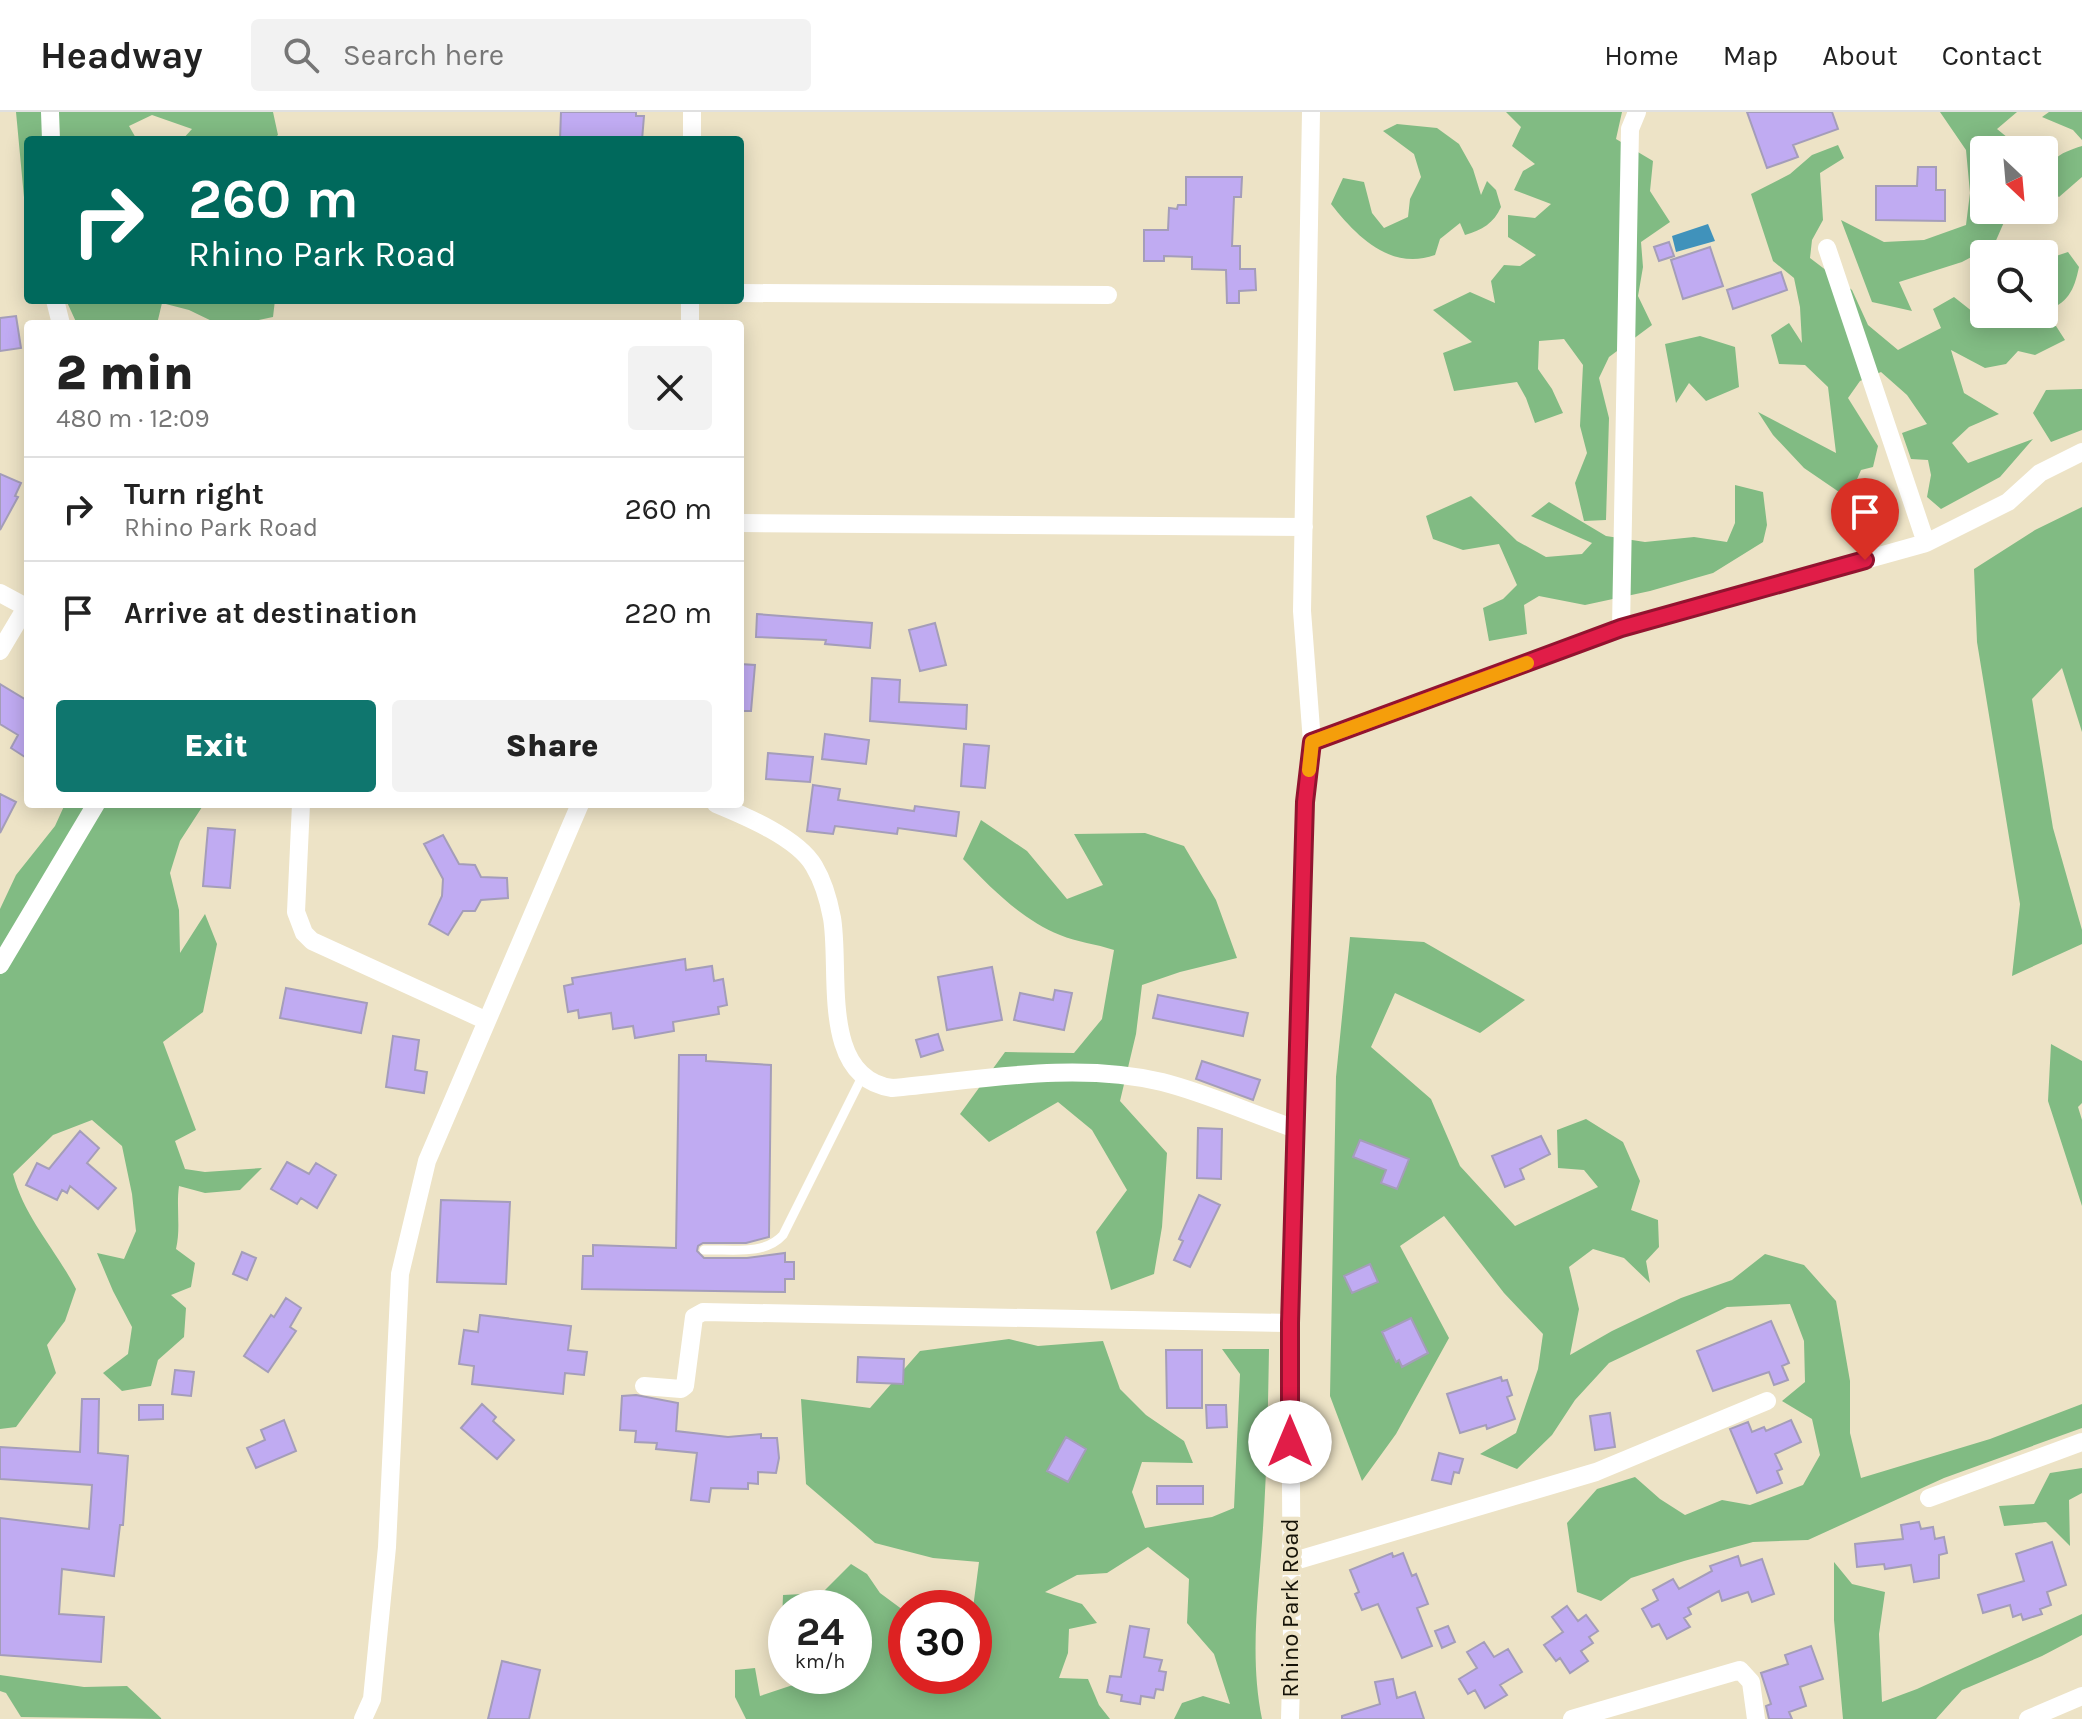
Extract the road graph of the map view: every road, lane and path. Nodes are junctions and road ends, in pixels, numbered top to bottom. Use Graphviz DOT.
graph roads {
  1 [pos="50,112"];
  2 [pos="692,112"];
  3 [pos="1311,112"];
  4 [pos="1635,113"];
  5 [pos="51,136"];
  6 [pos="692,136"];
  7 [pos="1827,248"];
  8 [pos="744,293"];
  9 [pos="1108,295"];
  10 [pos="2082,452"];
  11 [pos="744,523"];
  12 [pos="1304,527"];
  13 [pos="1926,543"];
  14 [pos="0,593"];
  15 [pos="24,604"];
  16 [pos="24,610"];
  17 [pos="1621,628"];
  18 [pos="0,651"];
  19 [pos="1312,742"];
  20 [pos="94,808"];
  21 [pos="301,808"];
  22 [pos="578,808"];
  23 [pos="726,808"];
  24 [pos="0,965"];
  25 [pos="487,1021"];
  26 [pos="862,1077"];
  27 [pos="1296,1129"];
  28 [pos="704,1250"];
  29 [pos="1290,1323"];
  30 [pos="644,1386"];
  31 [pos="1767,1401"];
  32 [pos="2082,1442"];
  33 [pos="1929,1498"];
  34 [pos="1291,1562"];
  35 [pos="2082,1696"];
  36 [pos="363,1719"];
  37 [pos="1290,1719"];
  38 [pos="1572,1719"];
  39 [pos="1756,1719"];
  40 [pos="2028,1719"];
  1 -- 5 [label="street"];
  2 -- 6 [label="street"];
  3 -- 12 [label="street, Rhino Park Road"];
  4 -- 17 [label="street"];
  7 -- 13 [label="street"];
  8 -- 9 [label="street"];
  10 -- 13 [label="street"];
  11 -- 12 [label="street"];
  12 -- 19 [label="street, Rhino Park Road"];
  13 -- 17 [label="street"];
  14 -- 15 [label="street"];
  16 -- 18 [label="street"];
  17 -- 19 [label="street"];
  19 -- 27 [label="street, Rhino Park Road"];
  20 -- 24 [label="street"];
  21 -- 25 [label="street"];
  22 -- 25 [label="street"];
  23 -- 26 [label="street"];
  25 -- 36 [label="street"];
  26 -- 27 [label="street"];
  26 -- 28 [label="lane"];
  27 -- 29 [label="street, Rhino Park Road"];
  29 -- 30 [label="street"];
  29 -- 34 [label="street, Rhino Park Road"];
  31 -- 34 [label="street"];
  32 -- 33 [label="street"];
  34 -- 37 [label="street, Rhino Park Road"];
  35 -- 40 [label="street"];
  38 -- 39 [label="street"];
}
